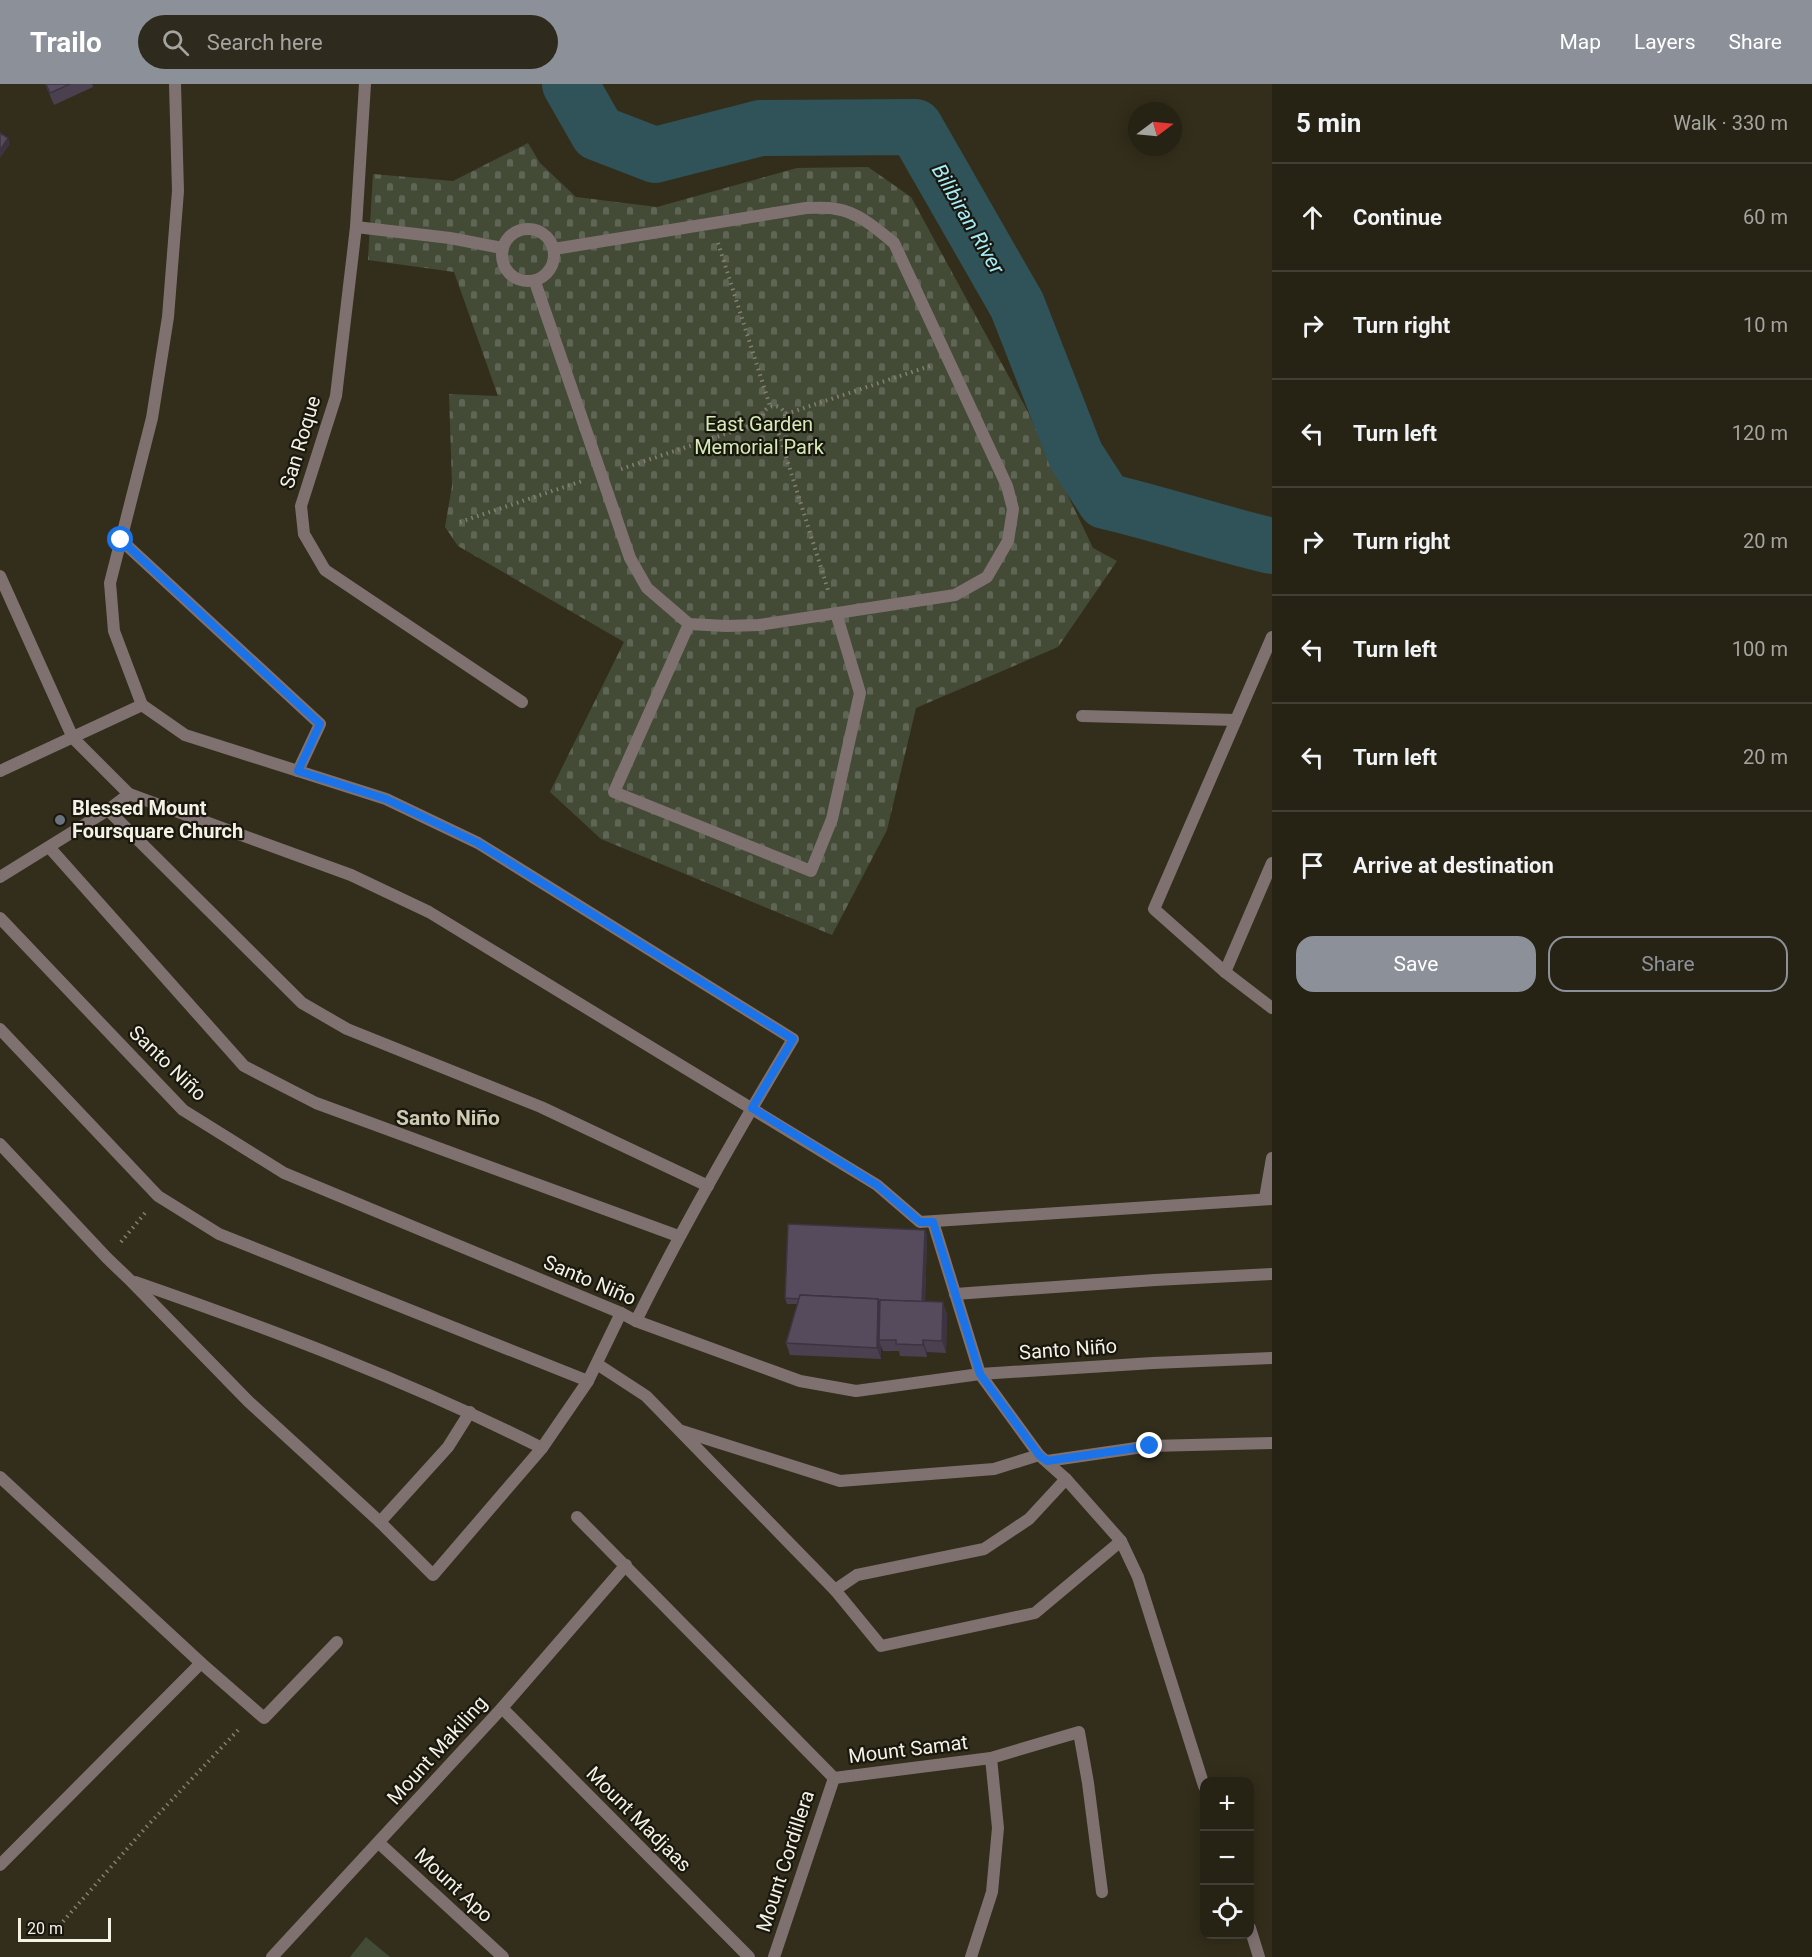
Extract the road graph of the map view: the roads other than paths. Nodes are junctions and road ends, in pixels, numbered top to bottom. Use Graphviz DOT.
graph roads {
  1 [pos="175,84"];
  2 [pos="365,84"];
  3 [pos="356,227"];
  4 [pos="502,248"];
  5 [pos="554,249"];
  6 [pos="535,282"];
  7 [pos="121,540"];
  8 [pos="0,576"];
  9 [pos="836,613"];
  10 [pos="689,624"];
  11 [pos="1272,637"];
  12 [pos="522,702"];
  13 [pos="142,705"];
  14 [pos="1082,716"];
  15 [pos="1236,720"];
  16 [pos="73,738"];
  17 [pos="0,771"];
  18 [pos="298,771"];
  19 [pos="129,794"];
  20 [pos="108,810"];
  21 [pos="49,847"];
  22 [pos="1272,863"];
  23 [pos="0,877"];
  24 [pos="0,918"];
  25 [pos="1225,972"];
  26 [pos="1272,1008"];
  27 [pos="0,1029"];
  28 [pos="752,1108"];
  29 [pos="0,1144"];
  30 [pos="1272,1158"];
  31 [pos="708,1186"];
  32 [pos="1268,1198"];
  33 [pos="933,1222"];
  34 [pos="678,1236"];
  35 [pos="1272,1274"];
  36 [pos="132,1282"];
  37 [pos="955,1294"];
  38 [pos="621,1312"];
  39 [pos="636,1321"];
  40 [pos="1272,1358"];
  41 [pos="597,1364"];
  42 [pos="980,1374"];
  43 [pos="588,1381"];
  44 [pos="470,1412"];
  45 [pos="679,1430"];
  46 [pos="1272,1443"];
  47 [pos="542,1448"];
  48 [pos="1043,1458"];
  49 [pos="0,1477"];
  50 [pos="1066,1479"];
  51 [pos="577,1517"];
  52 [pos="380,1522"];
  53 [pos="1121,1541"];
  54 [pos="626,1565"];
  55 [pos="836,1590"];
  56 [pos="337,1642"];
  57 [pos="201,1663"];
  58 [pos="502,1708"];
  59 [pos="991,1758"];
  60 [pos="1201,1777"];
  61 [pos="834,1778"];
  62 [pos="379,1843"];
  63 [pos="0,1865"];
  64 [pos="1102,1892"];
  65 [pos="1253,1939"];
  66 [pos="272,1957"];
  67 [pos="503,1957"];
  68 [pos="749,1957"];
  69 [pos="774,1957"];
  70 [pos="971,1957"];
  71 [pos="1259,1957"];
  1 -- 7 [label="street"];
  2 -- 3 [label="street, San Roque"];
  3 -- 4 [label="street"];
  3 -- 12 [label="street, San Roque"];
  4 -- 5 [label="street"];
  4 -- 6 [label="street"];
  5 -- 6 [label="street"];
  5 -- 9 [label="street"];
  6 -- 10 [label="street"];
  7 -- 13 [label="street"];
  7 -- 18 [label="street"];
  8 -- 16 [label="street"];
  9 -- 10 [label="street"];
  9 -- 10 [label="street"];
  11 -- 15 [label="street"];
  13 -- 16 [label="street"];
  13 -- 18 [label="street"];
  14 -- 15 [label="street"];
  15 -- 25 [label="street"];
  16 -- 17 [label="street"];
  16 -- 19 [label="street"];
  18 -- 28 [label="street"];
  19 -- 20 [label="street"];
  19 -- 28 [label="street"];
  20 -- 21 [label="street"];
  20 -- 31 [label="street"];
  21 -- 23 [label="street"];
  21 -- 34 [label="street"];
  22 -- 25 [label="street"];
  24 -- 38 [label="street, Santo Niño"];
  25 -- 26 [label="street"];
  27 -- 43 [label="street"];
  28 -- 31 [label="street"];
  28 -- 33 [label="street"];
  29 -- 36 [label="street"];
  30 -- 32 [label="street"];
  31 -- 34 [label="street"];
  32 -- 33 [label="street"];
  33 -- 37 [label="street"];
  34 -- 39 [label="street"];
  35 -- 37 [label="street"];
  36 -- 44 [label="street"];
  36 -- 52 [label="street"];
  37 -- 42 [label="street"];
  38 -- 39 [label="street, Santo Niño"];
  38 -- 41 [label="street"];
  39 -- 42 [label="street, Santo Niño"];
  40 -- 42 [label="street, Santo Niño"];
  41 -- 43 [label="street"];
  41 -- 45 [label="street"];
  42 -- 48 [label="street"];
  43 -- 47 [label="street"];
  44 -- 47 [label="street"];
  44 -- 52 [label="street"];
  45 -- 48 [label="street"];
  45 -- 55 [label="street"];
  46 -- 48 [label="street"];
  47 -- 52 [label="street"];
  48 -- 50 [label="street"];
  49 -- 57 [label="street"];
  50 -- 53 [label="street"];
  50 -- 55 [label="street"];
  51 -- 54 [label="street, Mount Samat"];
  53 -- 55 [label="street"];
  53 -- 60 [label="street"];
  54 -- 58 [label="street, Mount Makiling"];
  54 -- 61 [label="street, Mount Samat"];
  56 -- 57 [label="street"];
  57 -- 63 [label="street"];
  58 -- 62 [label="street, Mount Makiling"];
  58 -- 68 [label="street, Mount Madjaas"];
  59 -- 61 [label="street, Mount Samat"];
  59 -- 64 [label="street, Mount Samat"];
  59 -- 70 [label="street"];
  61 -- 69 [label="street, Mount Cordillera"];
  62 -- 66 [label="street, Mount Makiling"];
  62 -- 67 [label="street, Mount Apo"];
  65 -- 71 [label="street"];
}
